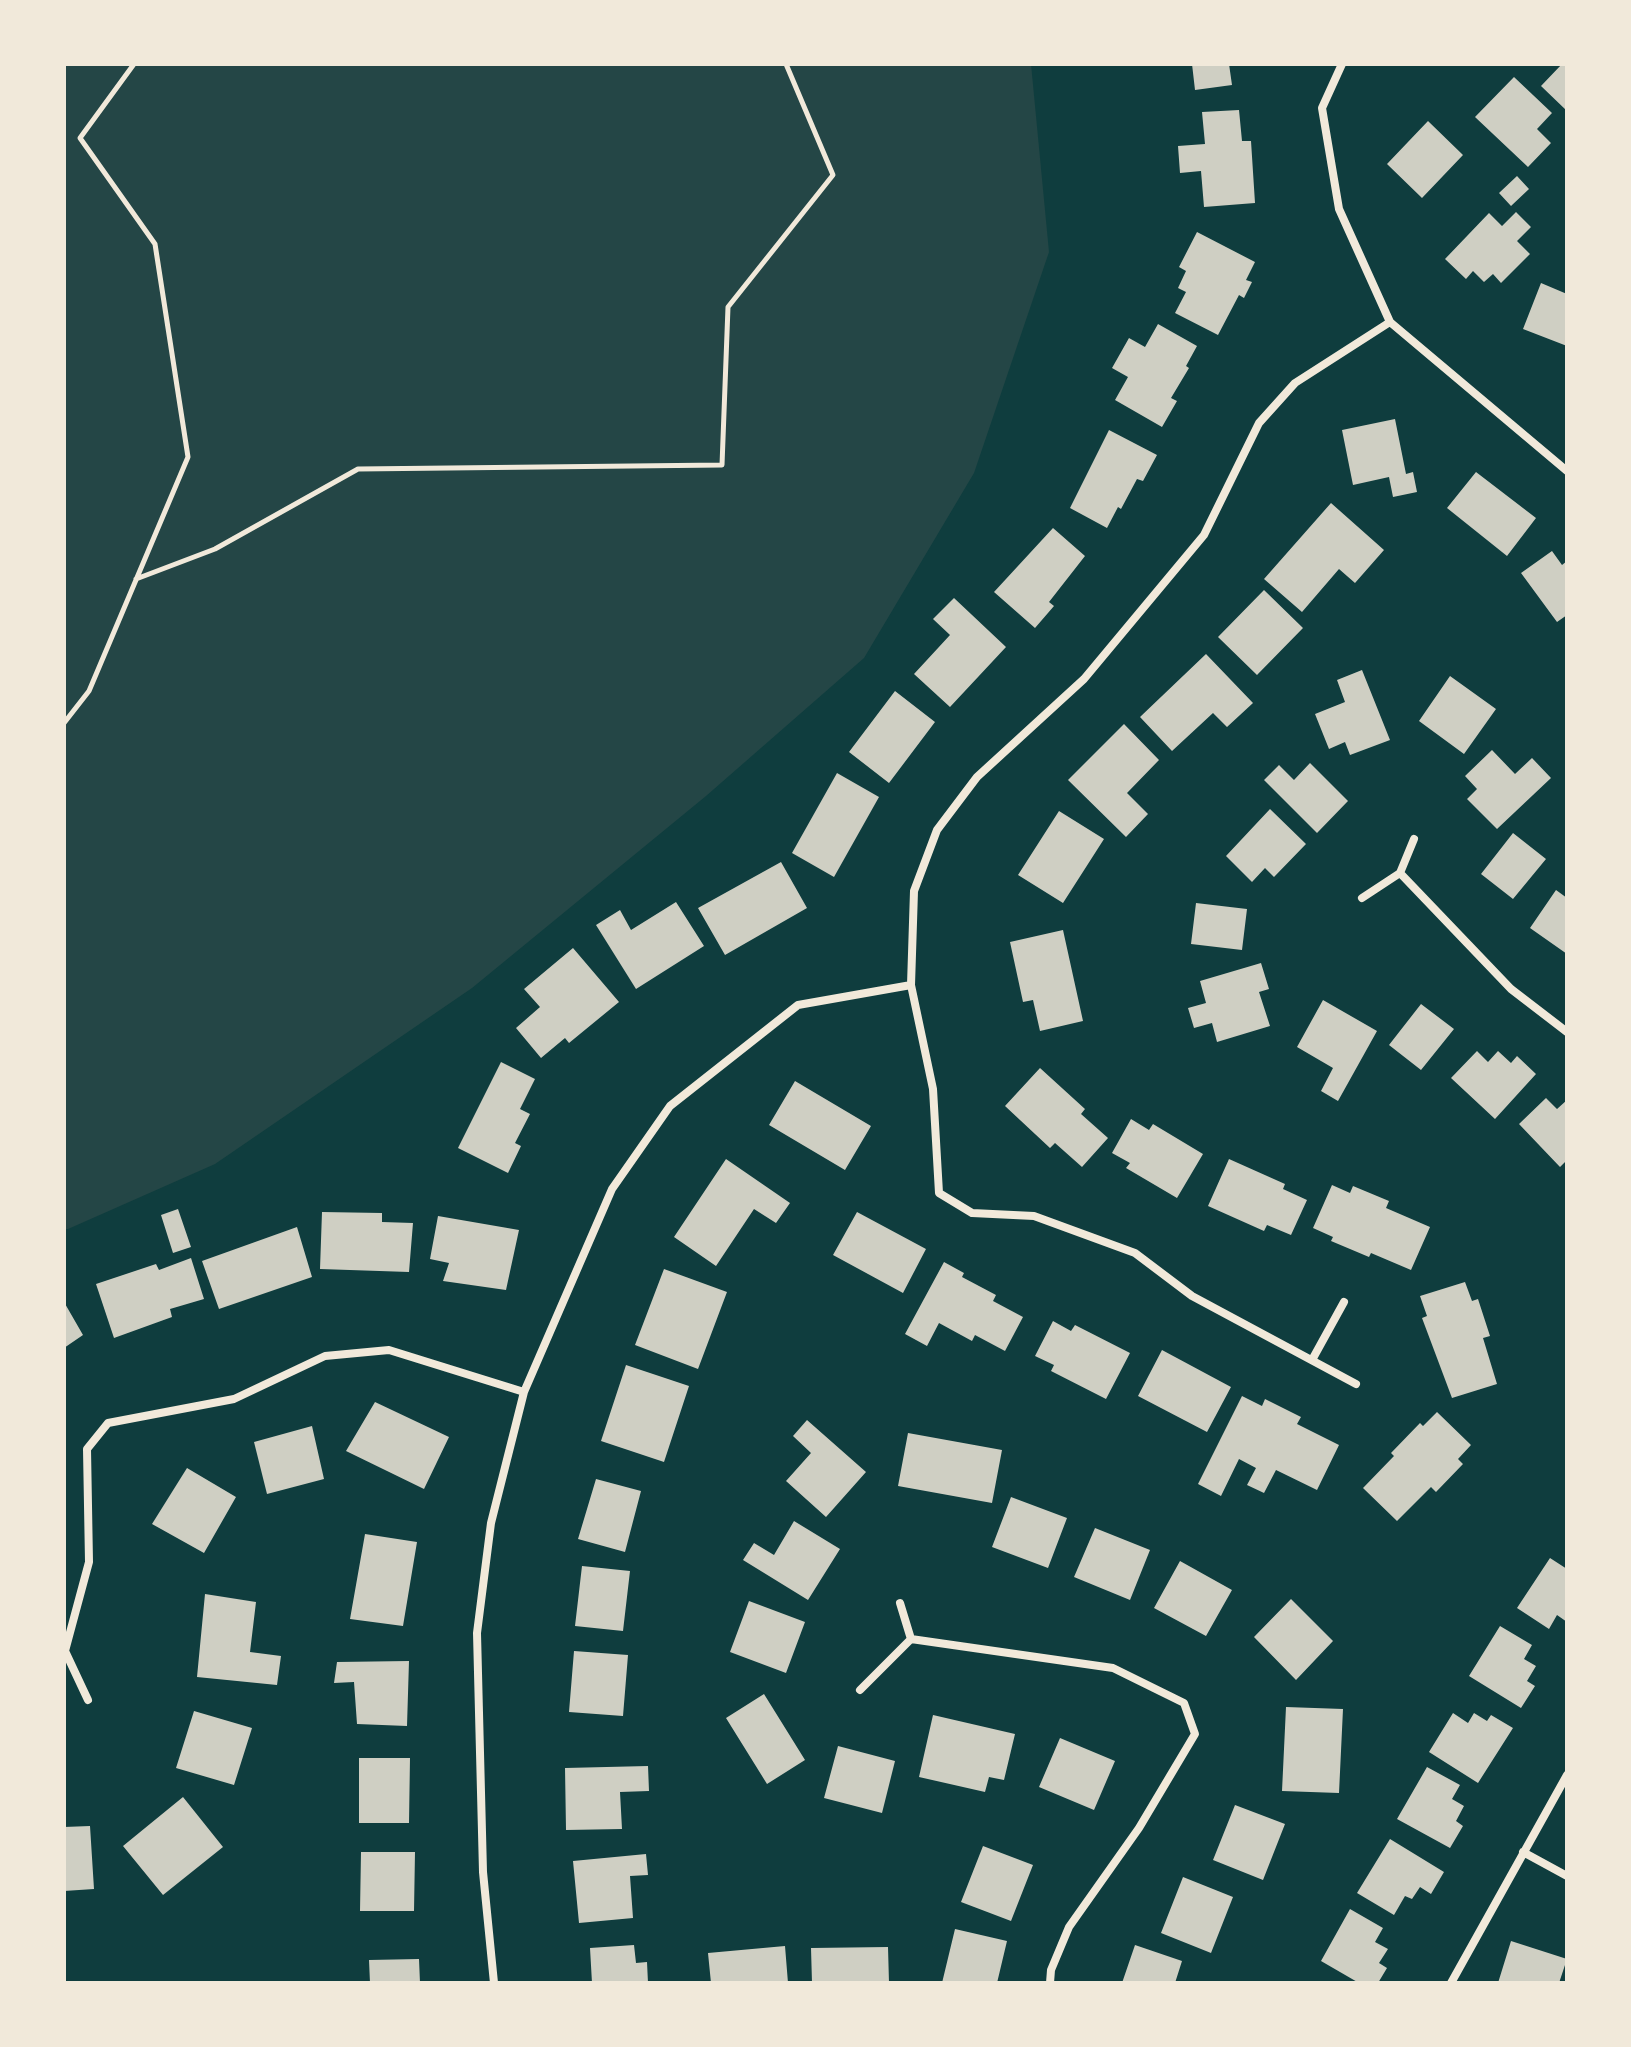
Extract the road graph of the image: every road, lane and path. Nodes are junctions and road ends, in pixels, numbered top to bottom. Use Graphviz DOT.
graph roads {
  1 [pos="134,64"];
  2 [pos="786,64"];
  3 [pos="1342,64"];
  4 [pos="1390,322"];
  5 [pos="1567,471"];
  6 [pos="136,579"];
  7 [pos="64,723"];
  8 [pos="1414,839"];
  9 [pos="1400,873"];
  10 [pos="1362,898"];
  11 [pos="911,985"];
  12 [pos="1567,1032"];
  13 [pos="1344,1302"];
  14 [pos="1312,1360"];
  15 [pos="1356,1384"];
  16 [pos="524,1392"];
  17 [pos="900,1603"];
  18 [pos="911,1639"];
  19 [pos="860,1690"];
  20 [pos="88,1700"];
  21 [pos="1567,1775"];
  22 [pos="1523,1852"];
  23 [pos="1567,1876"];
  24 [pos="494,1983"];
  25 [pos="1050,1983"];
  26 [pos="1451,1983"];
  1 -- 6 [label="path"];
  2 -- 6 [label="path"];
  3 -- 4 [label="street"];
  4 -- 5 [label="street"];
  4 -- 11 [label="street"];
  6 -- 7 [label="path"];
  8 -- 9 [label="street"];
  9 -- 10 [label="street"];
  9 -- 12 [label="street"];
  11 -- 14 [label="street"];
  11 -- 16 [label="street"];
  13 -- 14 [label="street"];
  14 -- 15 [label="street"];
  16 -- 20 [label="street"];
  16 -- 24 [label="street"];
  17 -- 18 [label="street"];
  18 -- 19 [label="street"];
  18 -- 25 [label="street"];
  21 -- 22 [label="street"];
  22 -- 23 [label="street"];
  22 -- 26 [label="street"];
}
